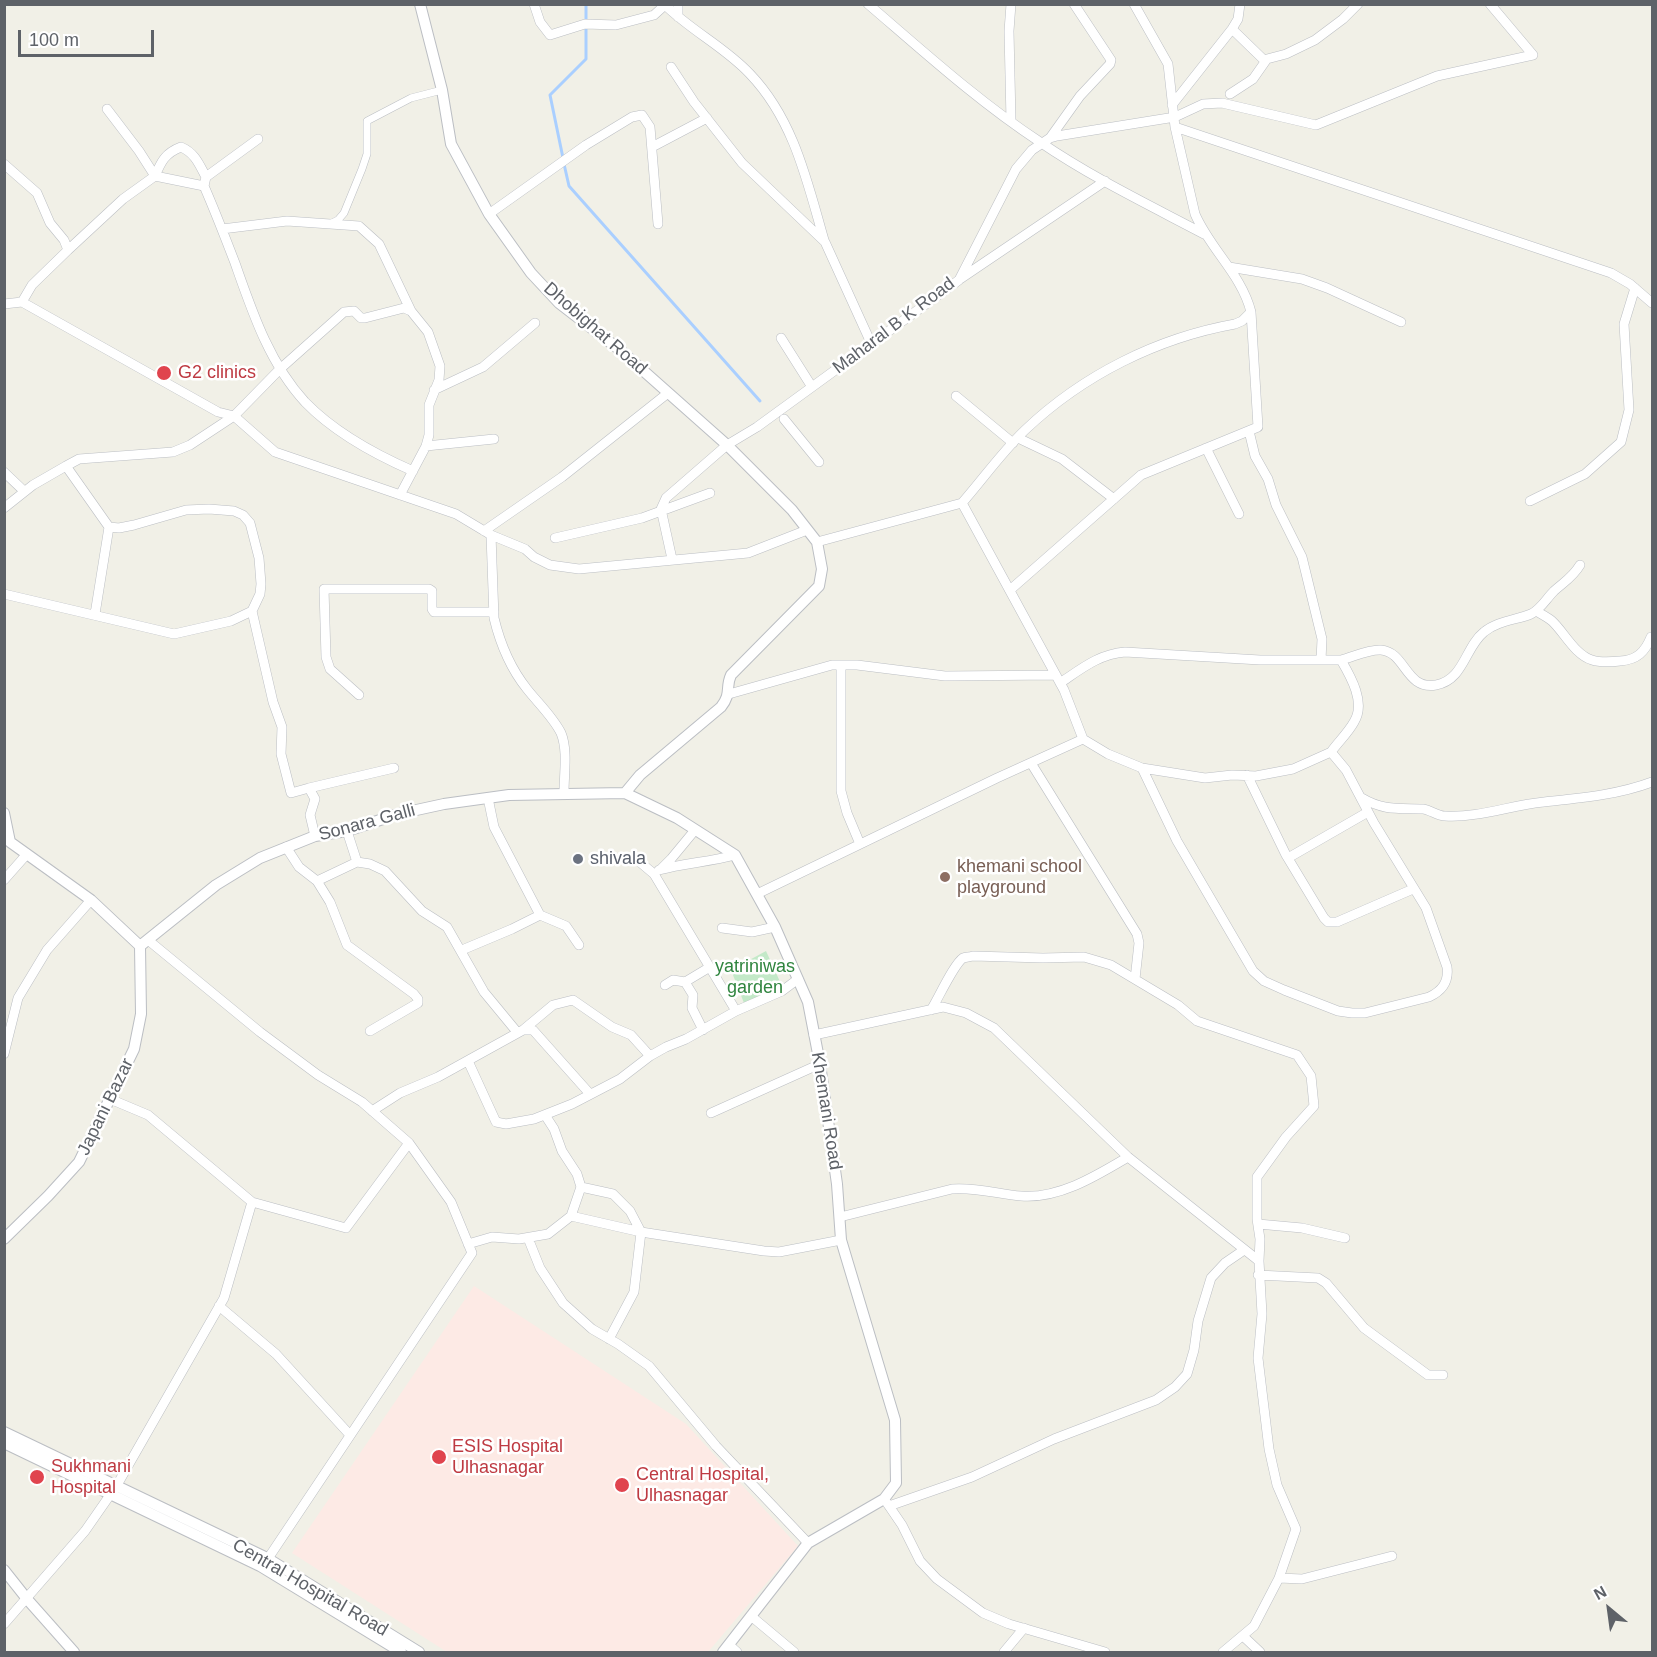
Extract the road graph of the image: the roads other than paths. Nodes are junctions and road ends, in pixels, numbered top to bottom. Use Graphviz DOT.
graph roads {
  1 [pos="420,4"];
  2 [pos="534,4"];
  3 [pos="678,4"];
  4 [pos="868,4"];
  5 [pos="1074,4"];
  6 [pos="1134,4"];
  7 [pos="1240,4"];
  8 [pos="1358,4"];
  9 [pos="1490,4"];
  10 [pos="665,5"];
  11 [pos="1009,7"];
  12 [pos="678,17"];
  13 [pos="1232,29"];
  14 [pos="1265,61"];
  15 [pos="671,67"];
  16 [pos="442,90"];
  17 [pos="1230,94"];
  18 [pos="1172,105"];
  19 [pos="107,109"];
  20 [pos="707,118"];
  21 [pos="1011,121"];
  22 [pos="1175,122"];
  23 [pos="1050,138"];
  24 [pos="258,140"];
  25 [pos="1041,143"];
  26 [pos="652,147"];
  27 [pos="4,164"];
  28 [pos="154,176"];
  29 [pos="205,181"];
  30 [pos="1105,181"];
  31 [pos="489,214"];
  32 [pos="332,223"];
  33 [pos="658,224"];
  34 [pos="222,229"];
  35 [pos="1206,235"];
  36 [pos="825,242"];
  37 [pos="68,250"];
  38 [pos="1229,267"];
  39 [pos="958,280"];
  40 [pos="1635,288"];
  41 [pos="22,302"];
  42 [pos="1653,303"];
  43 [pos="4,304"];
  44 [pos="411,310"];
  45 [pos="1251,312"];
  46 [pos="1401,322"];
  47 [pos="535,323"];
  48 [pos="781,338"];
  49 [pos="871,343"];
  50 [pos="280,369"];
  51 [pos="812,387"];
  52 [pos="434,390"];
  53 [pos="668,393"];
  54 [pos="956,396"];
  55 [pos="234,416"];
  56 [pos="784,419"];
  57 [pos="1249,431"];
  58 [pos="494,439"];
  59 [pos="1015,441"];
  60 [pos="727,445"];
  61 [pos="426,446"];
  62 [pos="1206,448"];
  63 [pos="819,462"];
  64 [pos="66,466"];
  65 [pos="413,471"];
  66 [pos="4,472"];
  67 [pos="24,491"];
  68 [pos="710,493"];
  69 [pos="400,495"];
  70 [pos="1114,499"];
  71 [pos="1530,501"];
  72 [pos="962,503"];
  73 [pos="4,508"];
  74 [pos="661,509"];
  75 [pos="1239,514"];
  76 [pos="109,527"];
  77 [pos="807,530"];
  78 [pos="487,533"];
  79 [pos="555,538"];
  80 [pos="817,542"];
  81 [pos="672,559"];
  82 [pos="1580,565"];
  83 [pos="1010,590"];
  84 [pos="4,594"];
  85 [pos="252,611"];
  86 [pos="1536,611"];
  87 [pos="494,612"];
  88 [pos="95,614"];
  89 [pos="1651,637"];
  90 [pos="1321,660"];
  91 [pos="1341,660"];
  92 [pos="841,665"];
  93 [pos="1058,679"];
  94 [pos="729,694"];
  95 [pos="359,695"];
  96 [pos="1083,739"];
  97 [pos="1331,752"];
  98 [pos="1031,762"];
  99 [pos="393,768"];
  100 [pos="1142,768"];
  101 [pos="1247,775"];
  102 [pos="1653,782"];
  103 [pos="309,788"];
  104 [pos="564,793"];
  105 [pos="625,793"];
  106 [pos="1359,796"];
  107 [pos="488,798"];
  108 [pos="1368,812"];
  109 [pos="4,813"];
  110 [pos="695,830"];
  111 [pos="347,831"];
  112 [pos="315,836"];
  113 [pos="860,844"];
  114 [pos="286,847"];
  115 [pos="27,854"];
  116 [pos="735,855"];
  117 [pos="635,858"];
  118 [pos="1288,858"];
  119 [pos="357,862"];
  120 [pos="657,872"];
  121 [pos="4,880"];
  122 [pos="317,881"];
  123 [pos="1413,889"];
  124 [pos="757,894"];
  125 [pos="91,900"];
  126 [pos="540,915"];
  127 [pos="775,927"];
  128 [pos="722,928"];
  129 [pos="144,943"];
  130 [pos="579,945"];
  131 [pos="462,950"];
  132 [pos="710,967"];
  133 [pos="798,979"];
  134 [pos="1135,979"];
  135 [pos="685,982"];
  136 [pos="665,985"];
  137 [pos="931,1010"];
  138 [pos="736,1011"];
  139 [pos="703,1029"];
  140 [pos="7,1031"];
  141 [pos="370,1031"];
  142 [pos="520,1031"];
  143 [pos="814,1035"];
  144 [pos="4,1054"];
  145 [pos="650,1056"];
  146 [pos="468,1061"];
  147 [pos="820,1064"];
  148 [pos="590,1094"];
  149 [pos="110,1099"];
  150 [pos="372,1111"];
  151 [pos="711,1113"];
  152 [pos="545,1115"];
  153 [pos="409,1143"];
  154 [pos="1128,1157"];
  155 [pos="581,1187"];
  156 [pos="252,1203"];
  157 [pos="571,1216"];
  158 [pos="840,1217"];
  159 [pos="1258,1224"];
  160 [pos="641,1232"];
  161 [pos="528,1238"];
  162 [pos="1345,1238"];
  163 [pos="4,1239"];
  164 [pos="841,1240"];
  165 [pos="468,1244"];
  166 [pos="1245,1250"];
  167 [pos="1258,1261"];
  168 [pos="1258,1275"];
  169 [pos="219,1306"];
  170 [pos="609,1339"];
  171 [pos="1443,1375"];
  172 [pos="4,1432"];
  173 [pos="350,1435"];
  174 [pos="4,1443"];
  175 [pos="114,1490"];
  176 [pos="886,1503"];
  177 [pos="808,1543"];
  178 [pos="1392,1556"];
  179 [pos="265,1563"];
  180 [pos="4,1570"];
  181 [pos="1279,1578"];
  182 [pos="27,1599"];
  183 [pos="751,1616"];
  184 [pos="4,1624"];
  185 [pos="1024,1628"];
  186 [pos="1243,1636"];
  187 [pos="730,1650"];
  188 [pos="74,1653"];
  189 [pos="400,1653"];
  190 [pos="419,1653"];
  191 [pos="794,1653"];
  192 [pos="1004,1653"];
  193 [pos="1105,1653"];
  194 [pos="1223,1653"];
  195 [pos="1260,1653"];
  1 -- 16 [label="street, Dhobighat Road"];
  2 -- 10 [label="street"];
  3 -- 12 [label="street"];
  4 -- 21 [label="street"];
  5 -- 23 [label="street"];
  6 -- 18 [label="street"];
  7 -- 13 [label="street"];
  8 -- 14 [label="street"];
  9 -- 22 [label="street, Maharal B K Road"];
  10 -- 12 [label="street"];
  11 -- 21 [label="street"];
  12 -- 36 [label="street"];
  13 -- 14 [label="street"];
  13 -- 18 [label="street"];
  14 -- 17 [label="street"];
  15 -- 20 [label="street"];
  16 -- 31 [label="street, Dhobighat Road"];
  16 -- 32 [label="street"];
  18 -- 22 [label="street"];
  19 -- 28 [label="street"];
  20 -- 26 [label="street"];
  20 -- 36 [label="street"];
  21 -- 25 [label="street"];
  22 -- 23 [label="street, Maharal B K Road"];
  22 -- 35 [label="street"];
  22 -- 40 [label="street"];
  23 -- 25 [label="street, Maharal B K Road"];
  24 -- 29 [label="street"];
  25 -- 30 [label="street"];
  25 -- 39 [label="street, Maharal B K Road"];
  26 -- 31 [label="street"];
  26 -- 33 [label="street"];
  27 -- 37 [label="street"];
  28 -- 29 [label="street"];
  28 -- 29 [label="street"];
  28 -- 37 [label="street"];
  29 -- 34 [label="street"];
  30 -- 35 [label="street"];
  30 -- 39 [label="street"];
  31 -- 53 [label="street, Dhobighat Road"];
  32 -- 34 [label="street"];
  32 -- 44 [label="street"];
  34 -- 50 [label="street"];
  35 -- 38 [label="street"];
  36 -- 49 [label="street"];
  37 -- 41 [label="street"];
  38 -- 45 [label="street"];
  38 -- 46 [label="street"];
  39 -- 49 [label="street, Maharal B K Road"];
  40 -- 42 [label="street"];
  40 -- 71 [label="street"];
  41 -- 43 [label="street"];
  41 -- 55 [label="street"];
  44 -- 50 [label="street"];
  44 -- 52 [label="street"];
  45 -- 57 [label="street"];
  45 -- 59 [label="street"];
  47 -- 52 [label="street"];
  48 -- 51 [label="street"];
  49 -- 51 [label="street, Maharal B K Road"];
  50 -- 55 [label="street"];
  50 -- 65 [label="street"];
  51 -- 60 [label="street, Maharal B K Road"];
  52 -- 61 [label="street"];
  53 -- 60 [label="street, Dhobighat Road"];
  53 -- 78 [label="street"];
  54 -- 59 [label="street"];
  55 -- 64 [label="street"];
  55 -- 69 [label="street"];
  56 -- 63 [label="street"];
  57 -- 62 [label="street"];
  57 -- 90 [label="street"];
  58 -- 61 [label="street"];
  59 -- 70 [label="street"];
  59 -- 72 [label="street"];
  60 -- 74 [label="street, Maharal B K Road"];
  60 -- 77 [label="street, Dhobighat Road"];
  61 -- 65 [label="street"];
  62 -- 70 [label="street"];
  62 -- 75 [label="street"];
  64 -- 67 [label="street"];
  64 -- 76 [label="street"];
  65 -- 69 [label="street"];
  66 -- 67 [label="street"];
  67 -- 73 [label="street"];
  68 -- 74 [label="street"];
  69 -- 78 [label="street"];
  70 -- 83 [label="street"];
  72 -- 80 [label="street"];
  72 -- 83 [label="street"];
  74 -- 79 [label="street"];
  74 -- 81 [label="street"];
  76 -- 85 [label="street"];
  76 -- 88 [label="street"];
  77 -- 80 [label="street, Dhobighat Road"];
  77 -- 81 [label="street"];
  78 -- 81 [label="street"];
  78 -- 87 [label="street"];
  80 -- 94 [label="street"];
  82 -- 86 [label="street"];
  83 -- 93 [label="street"];
  84 -- 88 [label="street"];
  85 -- 88 [label="street"];
  85 -- 103 [label="street"];
  86 -- 89 [label="street"];
  86 -- 91 [label="street"];
  87 -- 95 [label="street"];
  87 -- 104 [label="street"];
  90 -- 91 [label="street"];
  90 -- 93 [label="street"];
  91 -- 97 [label="street"];
  92 -- 93 [label="street"];
  92 -- 94 [label="street"];
  92 -- 113 [label="street"];
  93 -- 96 [label="street"];
  94 -- 105 [label="street"];
  96 -- 98 [label="street"];
  96 -- 100 [label="street"];
  97 -- 101 [label="street"];
  97 -- 106 [label="street"];
  98 -- 113 [label="street"];
  98 -- 134 [label="street"];
  99 -- 103 [label="street"];
  100 -- 101 [label="street"];
  100 -- 123 [label="street"];
  101 -- 118 [label="street"];
  102 -- 106 [label="street"];
  103 -- 112 [label="street"];
  104 -- 105 [label="street, Sonara Galli"];
  104 -- 107 [label="street, Sonara Galli"];
  105 -- 110 [label="street, Khemani Road"];
  106 -- 108 [label="street"];
  107 -- 111 [label="street, Sonara Galli"];
  107 -- 126 [label="street"];
  108 -- 118 [label="street"];
  108 -- 123 [label="street"];
  109 -- 115 [label="street"];
  110 -- 116 [label="street, Khemani Road"];
  110 -- 120 [label="street"];
  111 -- 112 [label="street, Sonara Galli"];
  111 -- 119 [label="street"];
  112 -- 114 [label="street, Sonara Galli"];
  113 -- 124 [label="street"];
  114 -- 122 [label="street"];
  114 -- 129 [label="street, Sonara Galli"];
  115 -- 121 [label="street"];
  115 -- 125 [label="street"];
  116 -- 120 [label="street"];
  116 -- 124 [label="street, Khemani Road"];
  117 -- 120 [label="street"];
  118 -- 123 [label="street"];
  119 -- 122 [label="street"];
  119 -- 131 [label="street"];
  120 -- 132 [label="street"];
  122 -- 141 [label="street"];
  124 -- 127 [label="street, Khemani Road"];
  125 -- 129 [label="street"];
  125 -- 140 [label="street"];
  126 -- 130 [label="street"];
  126 -- 131 [label="street"];
  127 -- 128 [label="street"];
  127 -- 133 [label="street, Khemani Road"];
  129 -- 149 [label="street, Japani Bazar"];
  129 -- 150 [label="street"];
  131 -- 142 [label="street"];
  132 -- 135 [label="street"];
  132 -- 138 [label="street"];
  133 -- 138 [label="street"];
  133 -- 143 [label="street, Khemani Road"];
  134 -- 137 [label="street"];
  134 -- 159 [label="street"];
  135 -- 136 [label="street"];
  135 -- 139 [label="street"];
  137 -- 143 [label="street"];
  137 -- 154 [label="street"];
  138 -- 139 [label="street"];
  139 -- 145 [label="street"];
  140 -- 144 [label="street"];
  142 -- 145 [label="street"];
  142 -- 146 [label="street"];
  142 -- 148 [label="street"];
  143 -- 147 [label="street, Khemani Road"];
  145 -- 148 [label="street"];
  146 -- 150 [label="street"];
  146 -- 152 [label="street"];
  147 -- 151 [label="street"];
  147 -- 158 [label="street, Khemani Road"];
  148 -- 152 [label="street"];
  149 -- 156 [label="street"];
  149 -- 163 [label="street, Japani Bazar"];
  150 -- 153 [label="street"];
  152 -- 155 [label="street"];
  153 -- 156 [label="street"];
  153 -- 165 [label="street"];
  154 -- 158 [label="street"];
  154 -- 166 [label="street"];
  155 -- 157 [label="street"];
  155 -- 160 [label="street"];
  156 -- 169 [label="street"];
  157 -- 160 [label="street"];
  157 -- 161 [label="street"];
  158 -- 164 [label="street, Khemani Road"];
  159 -- 162 [label="street"];
  159 -- 167 [label="street"];
  160 -- 164 [label="street"];
  160 -- 170 [label="street"];
  161 -- 165 [label="street"];
  161 -- 170 [label="street"];
  164 -- 176 [label="street, Khemani Road"];
  165 -- 173 [label="street"];
  166 -- 167 [label="street"];
  166 -- 176 [label="street"];
  167 -- 168 [label="street"];
  168 -- 171 [label="street"];
  168 -- 181 [label="street"];
  169 -- 173 [label="street"];
  169 -- 175 [label="street"];
  170 -- 177 [label="street"];
  172 -- 175 [label="street, Central Hospital Road"];
  173 -- 179 [label="street"];
  174 -- 175 [label="street, Central Hospital Road"];
  175 -- 179 [label="street, Central Hospital Road"];
  175 -- 182 [label="street"];
  176 -- 177 [label="street"];
  176 -- 185 [label="street"];
  177 -- 183 [label="street"];
  178 -- 181 [label="street"];
  179 -- 189 [label="street, Central Hospital Road"];
  179 -- 190 [label="street, Central Hospital Road"];
  180 -- 182 [label="street"];
  181 -- 186 [label="street"];
  182 -- 184 [label="street"];
  182 -- 188 [label="street"];
  183 -- 187 [label="street"];
  183 -- 191 [label="street"];
  185 -- 192 [label="street"];
  185 -- 193 [label="street"];
  186 -- 194 [label="street"];
  186 -- 195 [label="street"];
}
